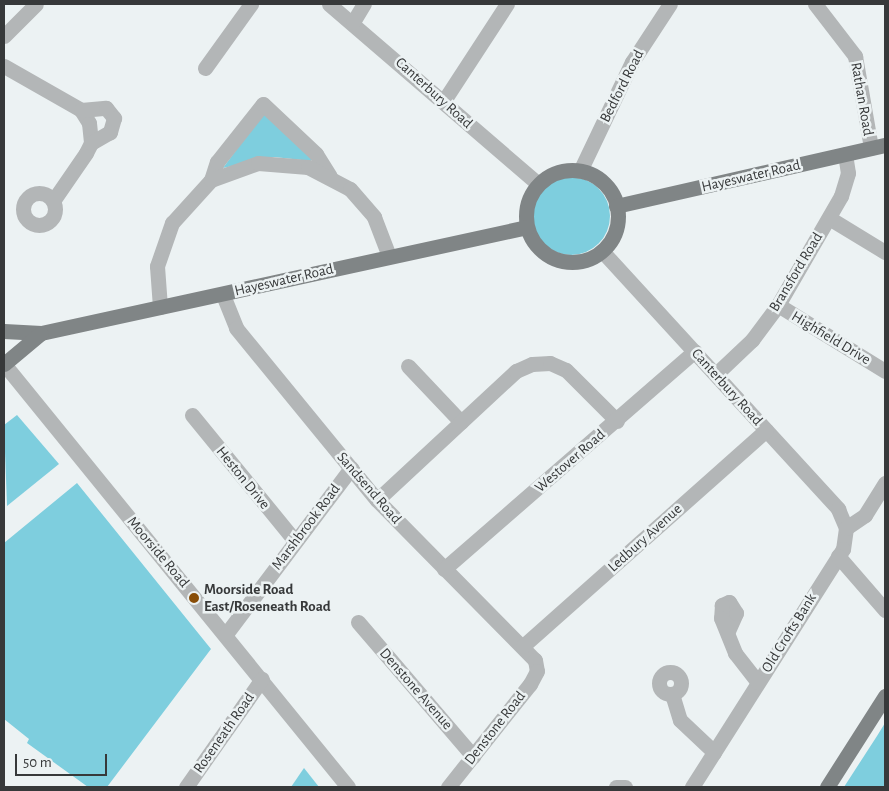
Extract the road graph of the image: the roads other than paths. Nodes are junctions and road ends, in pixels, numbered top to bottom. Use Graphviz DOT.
graph roads {
  1 [pos="36,4"];
  2 [pos="251,4"];
  3 [pos="329,4"];
  4 [pos="364,4"];
  5 [pos="507,4"];
  6 [pos="670,4"];
  7 [pos="816,4"];
  8 [pos="353,22"];
  9 [pos="4,36"];
  10 [pos="4,66"];
  11 [pos="205,68"];
  12 [pos="443,102"];
  13 [pos="81,110"];
  14 [pos="91,143"];
  15 [pos="878,146"];
  16 [pos="845,154"];
  17 [pos="580,171"];
  18 [pos="330,176"];
  19 [pos="211,180"];
  20 [pos="538,184"];
  21 [pos="53,201"];
  22 [pos="616,206"];
  23 [pos="829,218"];
  24 [pos="527,227"];
  25 [pos="602,251"];
  26 [pos="885,252"];
  27 [pos="389,256"];
  28 [pos="223,294"];
  29 [pos="778,305"];
  30 [pos="160,306"];
  31 [pos="4,331"];
  32 [pos="41,333"];
  33 [pos="695,352"];
  34 [pos="4,364"];
  35 [pos="408,366"];
  36 [pos="885,371"];
  37 [pos="716,374"];
  38 [pos="192,415"];
  39 [pos="617,421"];
  40 [pos="460,422"];
  41 [pos="766,430"];
  42 [pos="351,468"];
  43 [pos="885,483"];
  44 [pos="377,500"];
  45 [pos="846,528"];
  46 [pos="295,541"];
  47 [pos="838,556"];
  48 [pos="444,569"];
  49 [pos="885,610"];
  50 [pos="358,622"];
  51 [pos="728,631"];
  52 [pos="226,634"];
  53 [pos="523,646"];
  54 [pos="537,665"];
  55 [pos="262,679"];
  56 [pos="758,682"];
  57 [pos="672,694"];
  58 [pos="885,696"];
  59 [pos="714,752"];
  60 [pos="473,756"];
  61 [pos="186,787"];
  62 [pos="348,787"];
  63 [pos="448,787"];
  64 [pos="616,787"];
  65 [pos="625,787"];
  66 [pos="692,787"];
  67 [pos="827,787"];
  1 -- 9 [label="street"];
  2 -- 11 [label="street"];
  3 -- 8 [label="street, Canterbury Road"];
  4 -- 8 [label="street"];
  5 -- 12 [label="street"];
  6 -- 17 [label="street, Bedford Road"];
  7 -- 15 [label="street, Rathan Road"];
  8 -- 12 [label="street, Canterbury Road"];
  10 -- 13 [label="street"];
  12 -- 20 [label="street, Canterbury Road"];
  13 -- 14 [label="street"];
  13 -- 14 [label="street"];
  14 -- 21 [label="street"];
  15 -- 16 [label="main road, Hayeswater Road"];
  16 -- 22 [label="main road, Hayeswater Road"];
  16 -- 23 [label="street, Bransford Road"];
  17 -- 20 [label="main road"];
  17 -- 22 [label="main road"];
  18 -- 19 [label="street"];
  18 -- 19 [label="street"];
  18 -- 27 [label="street"];
  19 -- 30 [label="street"];
  20 -- 24 [label="main road"];
  22 -- 25 [label="main road"];
  23 -- 26 [label="street"];
  23 -- 29 [label="street, Bransford Road"];
  24 -- 25 [label="main road"];
  24 -- 27 [label="main road, Hayeswater Road"];
  25 -- 33 [label="street, Canterbury Road"];
  27 -- 28 [label="main road, Hayeswater Road"];
  28 -- 30 [label="main road, Hayeswater Road"];
  28 -- 42 [label="street, Sandsend Road"];
  29 -- 36 [label="street, Highfield Drive"];
  29 -- 37 [label="street, Bransford Road"];
  30 -- 32 [label="main road, Hayeswater Road"];
  31 -- 32 [label="main road, Hayeswater Road"];
  32 -- 34 [label="main road, Hayeswater Road"];
  33 -- 37 [label="street, Canterbury Road"];
  33 -- 39 [label="street, Westover Road"];
  34 -- 52 [label="street, Moorside Road"];
  35 -- 40 [label="street"];
  37 -- 41 [label="street, Canterbury Road"];
  38 -- 46 [label="street, Heston Drive"];
  39 -- 40 [label="street"];
  39 -- 48 [label="street, Westover Road"];
  40 -- 44 [label="street"];
  41 -- 45 [label="street, Canterbury Road"];
  41 -- 53 [label="street, Ledbury Avenue"];
  42 -- 44 [label="street, Sandsend Road"];
  42 -- 46 [label="street, Marshbrook Road"];
  43 -- 45 [label="street"];
  44 -- 48 [label="street, Sandsend Road"];
  45 -- 47 [label="street, Old Crofts Bank"];
  46 -- 52 [label="street, Marshbrook Road"];
  47 -- 49 [label="street"];
  47 -- 56 [label="street, Old Crofts Bank"];
  48 -- 53 [label="street, Sandsend Road"];
  50 -- 60 [label="street, Denstone Avenue"];
  51 -- 56 [label="street"];
  52 -- 55 [label="street, Moorside Road"];
  53 -- 54 [label="street, Sandsend Road"];
  54 -- 60 [label="street, Denstone Road"];
  55 -- 61 [label="street, Roseneath Road"];
  55 -- 62 [label="street, Moorside Road"];
  56 -- 59 [label="street, Old Crofts Bank"];
  57 -- 59 [label="street"];
  58 -- 67 [label="main road"];
  59 -- 66 [label="street, Old Crofts Bank"];
  60 -- 63 [label="street, Denstone Road"];
  64 -- 65 [label="street"];
}
